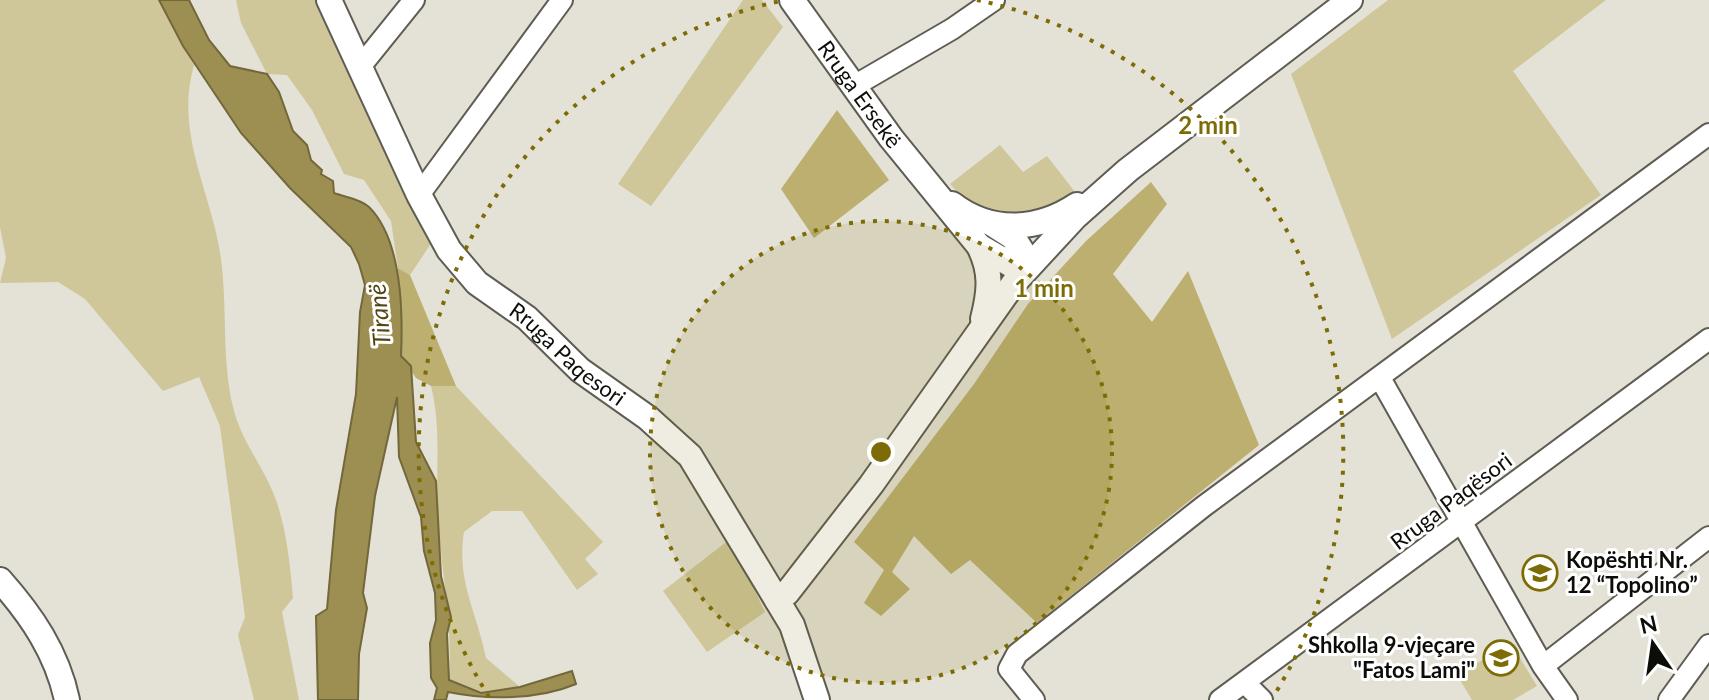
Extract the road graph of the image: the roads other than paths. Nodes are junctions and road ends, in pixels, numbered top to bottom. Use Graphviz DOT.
graph roads {
  1 [pos="329,0"];
  2 [pos="414,0"];
  3 [pos="562,0"];
  4 [pos="792,0"];
  5 [pos="994,0"];
  6 [pos="1350,0"];
  7 [pos="360,67"];
  8 [pos="854,86"];
  9 [pos="1709,134"];
  10 [pos="930,185"];
  11 [pos="1110,185"];
  12 [pos="419,195"];
  13 [pos="994,225"];
  14 [pos="979,246"];
  15 [pos="1030,264"];
  16 [pos="980,330"];
  17 [pos="1709,339"];
  18 [pos="1380,378"];
  19 [pos="1463,523"];
  20 [pos="1709,537"];
  21 [pos="0,580"];
  22 [pos="777,600"];
  23 [pos="1709,645"];
  24 [pos="1543,666"];
  25 [pos="1245,683"];
  26 [pos="67,700"];
  27 [pos="817,700"];
  28 [pos="1034,700"];
  29 [pos="1220,700"];
  30 [pos="1262,700"];
  31 [pos="1567,700"];
  32 [pos="1669,700"];
  1 -- 7 [label="street, Rruga Paqesori"];
  2 -- 7 [label="street"];
  3 -- 12 [label="street"];
  4 -- 8 [label="street, Rruga Ersekë"];
  5 -- 8 [label="street"];
  6 -- 11 [label="street"];
  7 -- 12 [label="street, Rruga Paqesori"];
  8 -- 10 [label="street, Rruga Ersekë"];
  9 -- 18 [label="street"];
  10 -- 13 [label="street"];
  10 -- 14 [label="street"];
  11 -- 13 [label="street"];
  11 -- 15 [label="street"];
  12 -- 22 [label="street, Rruga Paqesori"];
  13 -- 15 [label="street"];
  14 -- 15 [label="street"];
  14 -- 16 [label="street"];
  15 -- 16 [label="street"];
  16 -- 22 [label="street"];
  17 -- 19 [label="street, Rruga Paqësori"];
  18 -- 19 [label="street"];
  18 -- 28 [label="street"];
  19 -- 24 [label="street"];
  19 -- 25 [label="street, Rruga Paqësori"];
  20 -- 24 [label="street"];
  21 -- 26 [label="street"];
  22 -- 27 [label="street, Rruga Paqesori"];
  23 -- 32 [label="street"];
  24 -- 31 [label="street"];
  25 -- 29 [label="street, Rruga Paqësori"];
  25 -- 30 [label="street"];
}
